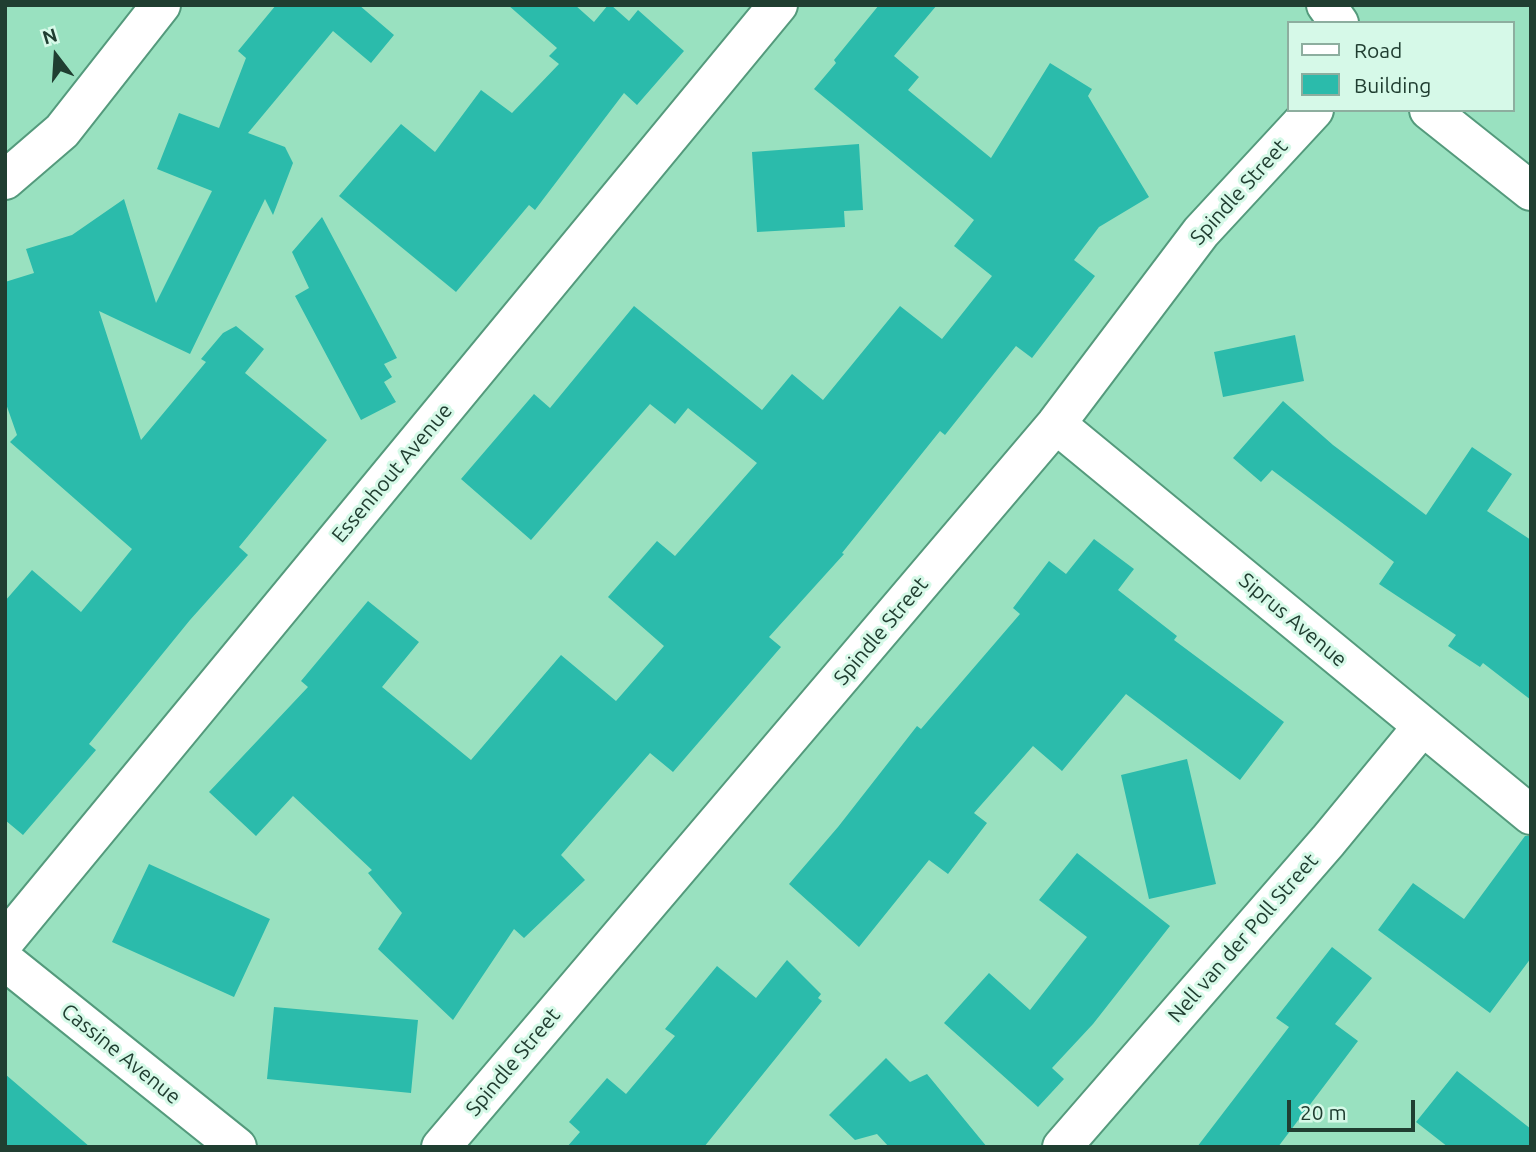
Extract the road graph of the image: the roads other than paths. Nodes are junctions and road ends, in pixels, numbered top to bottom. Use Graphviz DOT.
graph roads {
  1 [pos="161,5"];
  2 [pos="778,5"];
  3 [pos="1326,5"];
  4 [pos="1338,21"];
  5 [pos="1312,112"];
  6 [pos="1432,112"];
  7 [pos="5,180"];
  8 [pos="1531,191"];
  9 [pos="1056,424"];
  10 [pos="1422,727"];
  11 [pos="1531,815"];
  12 [pos="5,941"];
  13 [pos="5,961"];
  14 [pos="237,1147"];
  15 [pos="441,1147"];
  16 [pos="1062,1147"];
  1 -- 7 [label="street"];
  2 -- 12 [label="street, Essenhout Avenue"];
  3 -- 4 [label="street"];
  5 -- 9 [label="street, Spindle Street"];
  6 -- 8 [label="street"];
  9 -- 10 [label="street, Siprus Avenue"];
  9 -- 15 [label="street, Spindle Street"];
  10 -- 11 [label="street, Siprus Avenue"];
  10 -- 16 [label="street, Nell van der Poll Street"];
  13 -- 14 [label="street, Cassine Avenue"];
}
